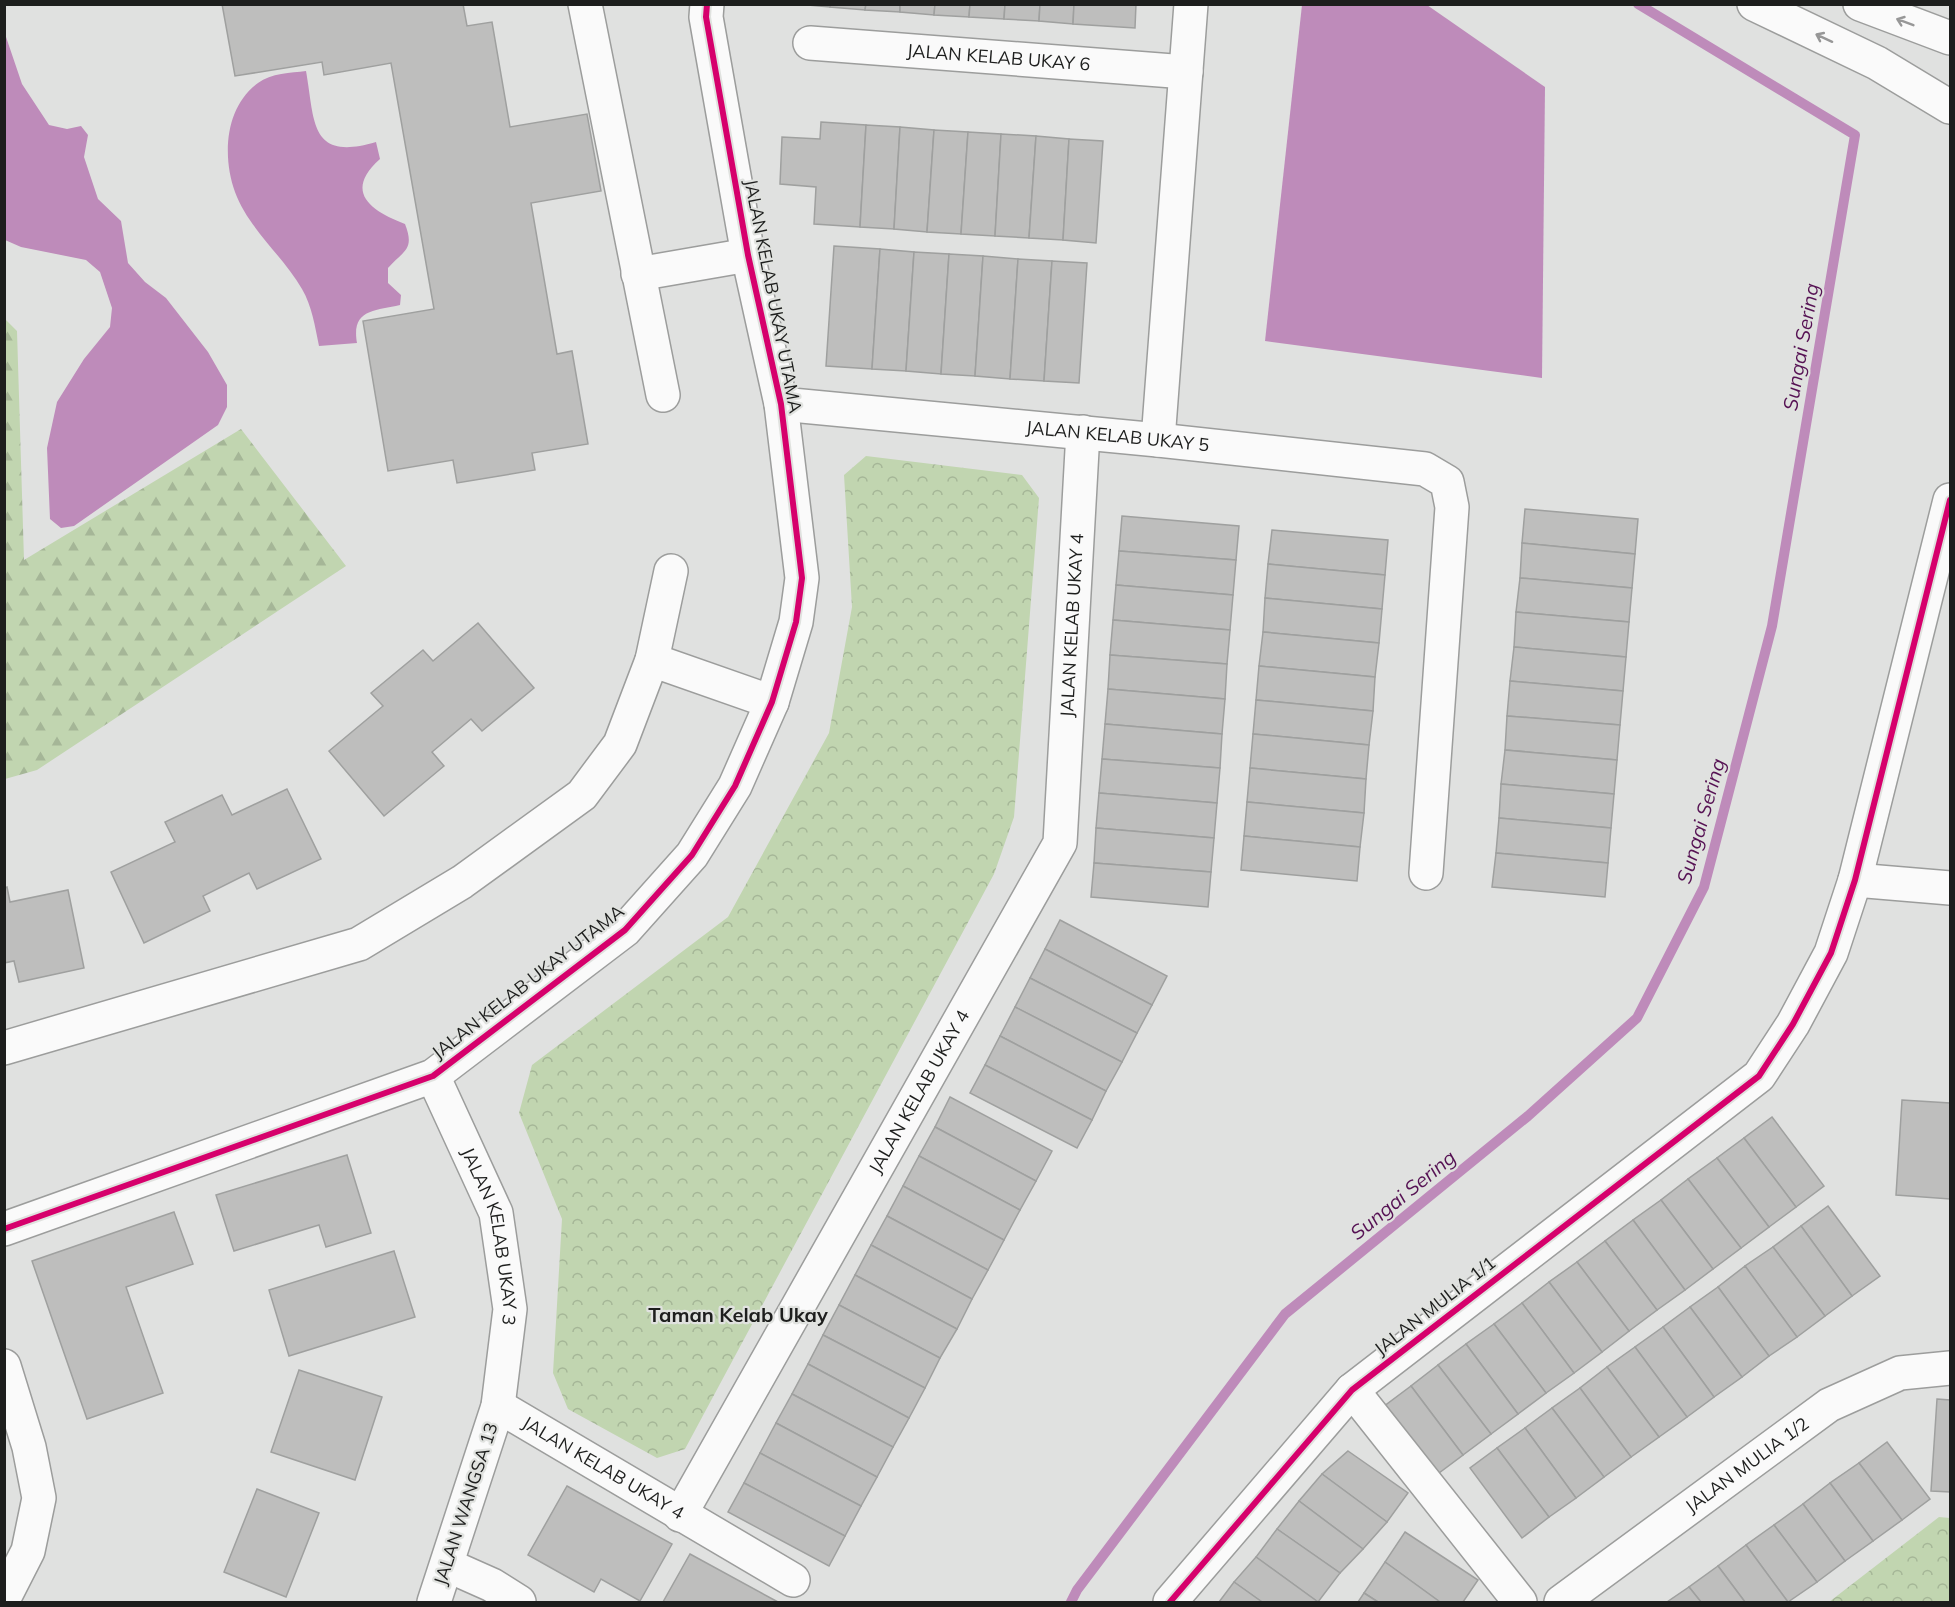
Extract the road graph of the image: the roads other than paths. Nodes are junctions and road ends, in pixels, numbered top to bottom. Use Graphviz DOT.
graph roads {
  1 [pos="585,4"];
  2 [pos="707,4"];
  3 [pos="1191,4"];
  4 [pos="1754,4"];
  5 [pos="1860,4"];
  6 [pos="1950,38"];
  7 [pos="810,43"];
  8 [pos="1877,63"];
  9 [pos="1186,72"];
  10 [pos="1950,86"];
  11 [pos="1950,106"];
  12 [pos="748,255"];
  13 [pos="638,274"];
  14 [pos="663,395"];
  15 [pos="782,404"];
  16 [pos="1083,432"];
  17 [pos="1158,440"];
  18 [pos="1950,500"];
  19 [pos="671,571"];
  20 [pos="652,660"];
  21 [pos="772,702"];
  22 [pos="1426,873"];
  23 [pos="1855,880"];
  24 [pos="1950,888"];
  25 [pos="4,1048"];
  26 [pos="433,1076"];
  27 [pos="4,1229"];
  28 [pos="4,1366"];
  29 [pos="1950,1368"];
  30 [pos="1352,1390"];
  31 [pos="498,1406"];
  32 [pos="680,1515"];
  33 [pos="447,1565"];
  34 [pos="793,1580"];
  35 [pos="4,1598"];
  36 [pos="434,1602"];
  37 [pos="519,1602"];
  38 [pos="1170,1602"];
  39 [pos="1520,1602"];
  40 [pos="1561,1602"];
  1 -- 13 [label="street"];
  2 -- 12 [label="street, JALAN KELAB UKAY UTAMA"];
  3 -- 9 [label="street"];
  8 -- 4 [label="street, one-way"];
  6 -- 5 [label="street, one-way"];
  7 -- 9 [label="street, JALAN KELAB UKAY 6"];
  8 -- 10 [label="street"];
  8 -- 11 [label="street"];
  9 -- 17 [label="street"];
  12 -- 13 [label="street"];
  12 -- 15 [label="street, JALAN KELAB UKAY UTAMA"];
  13 -- 14 [label="street"];
  15 -- 16 [label="street, JALAN KELAB UKAY 5"];
  15 -- 21 [label="street, JALAN KELAB UKAY UTAMA"];
  16 -- 17 [label="street, JALAN KELAB UKAY 5"];
  16 -- 32 [label="street, JALAN KELAB UKAY 4"];
  17 -- 22 [label="street, JALAN KELAB UKAY 5"];
  18 -- 23 [label="street, JALAN MULIA 1/1"];
  19 -- 20 [label="street"];
  20 -- 21 [label="street"];
  20 -- 25 [label="street"];
  21 -- 26 [label="street, JALAN KELAB UKAY UTAMA"];
  23 -- 24 [label="street"];
  23 -- 30 [label="street, JALAN MULIA 1/1"];
  26 -- 27 [label="street, JALAN KELAB UKAY UTAMA"];
  26 -- 31 [label="street, JALAN KELAB UKAY 3"];
  28 -- 35 [label="street"];
  29 -- 40 [label="street, JALAN MULIA 1/2"];
  30 -- 38 [label="street, JALAN MULIA 1/1"];
  30 -- 39 [label="street"];
  31 -- 32 [label="street, JALAN KELAB UKAY 4"];
  31 -- 33 [label="street, JALAN WANGSA 13"];
  32 -- 34 [label="street"];
  33 -- 36 [label="street, JALAN WANGSA 13"];
  33 -- 37 [label="street"];
}
